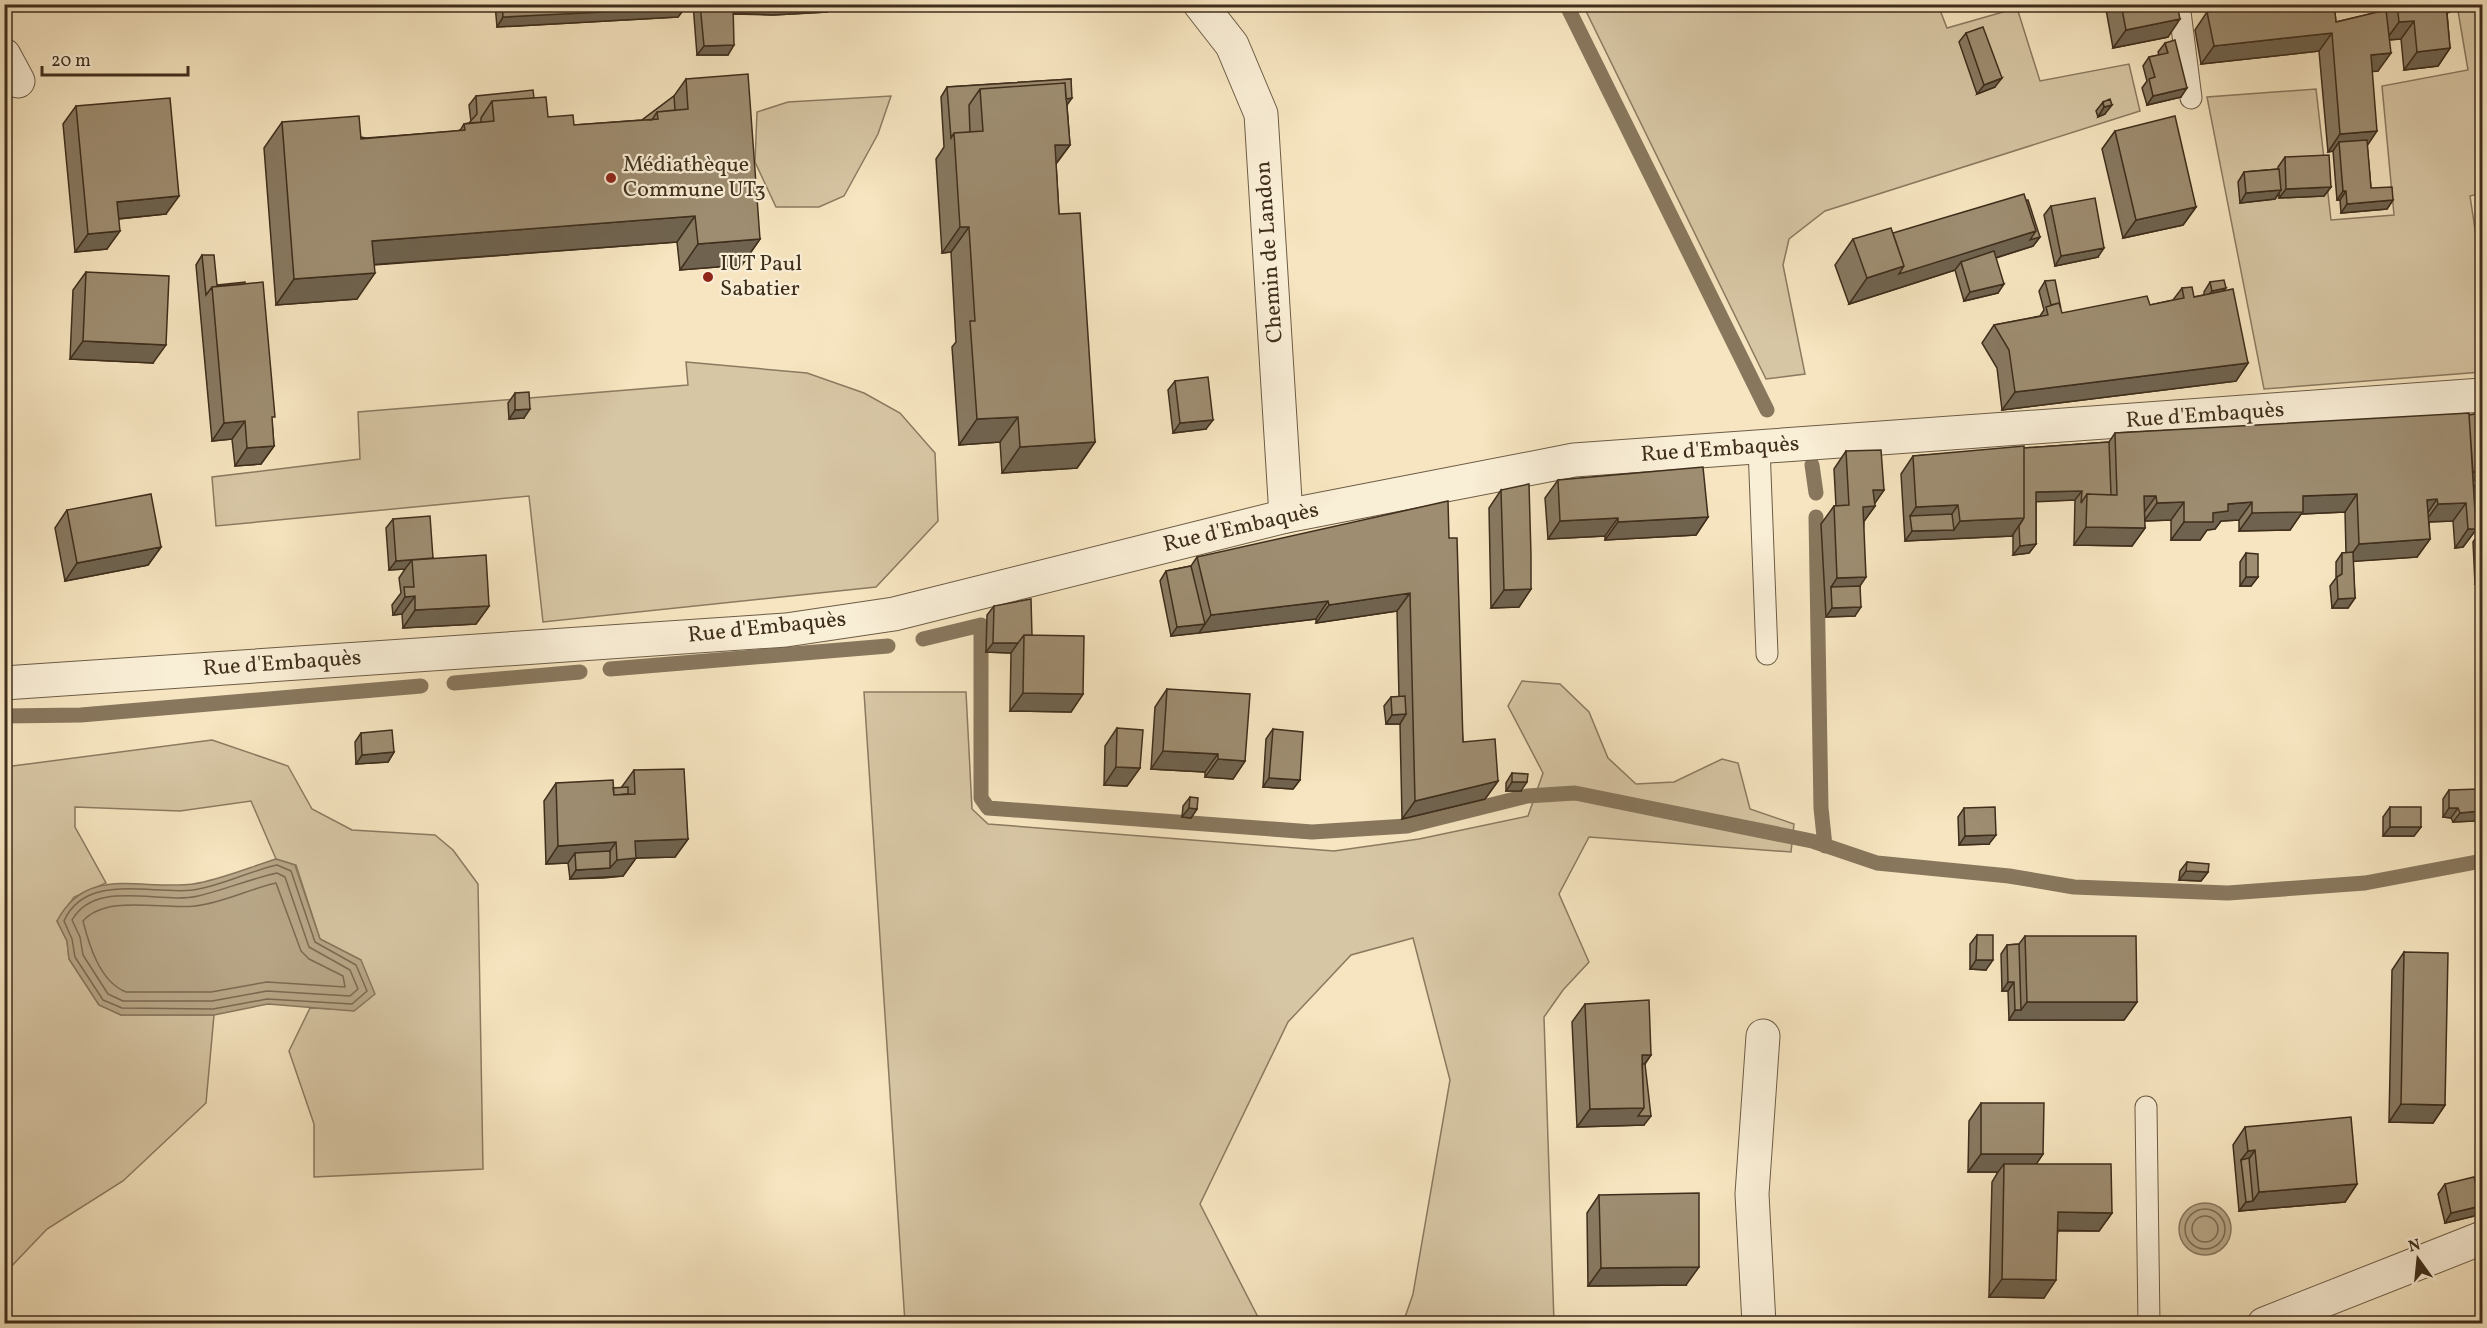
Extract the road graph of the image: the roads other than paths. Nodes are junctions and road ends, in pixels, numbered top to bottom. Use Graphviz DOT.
graph roads {
  1 [pos="1200,4"];
  2 [pos="2179,4"];
  3 [pos="2191,98"];
  4 [pos="2482,395"];
  5 [pos="1759,447"];
  6 [pos="1286,516"];
  7 [pos="1767,654"];
  8 [pos="4,683"];
  9 [pos="1763,1036"];
  10 [pos="2146,1107"];
  11 [pos="2482,1238"];
  12 [pos="1759,1323"];
  13 [pos="2149,1323"];
  14 [pos="2264,1323"];
  1 -- 6 [label="street, Chemin de Landon"];
  2 -- 3 [label="lane"];
  4 -- 5 [label="street, Rue d'Embaquès"];
  5 -- 6 [label="street, Rue d'Embaquès"];
  5 -- 7 [label="lane"];
  6 -- 8 [label="street, Rue d'Embaquès"];
  9 -- 12 [label="street"];
  10 -- 13 [label="lane"];
  11 -- 14 [label="street"];
}
